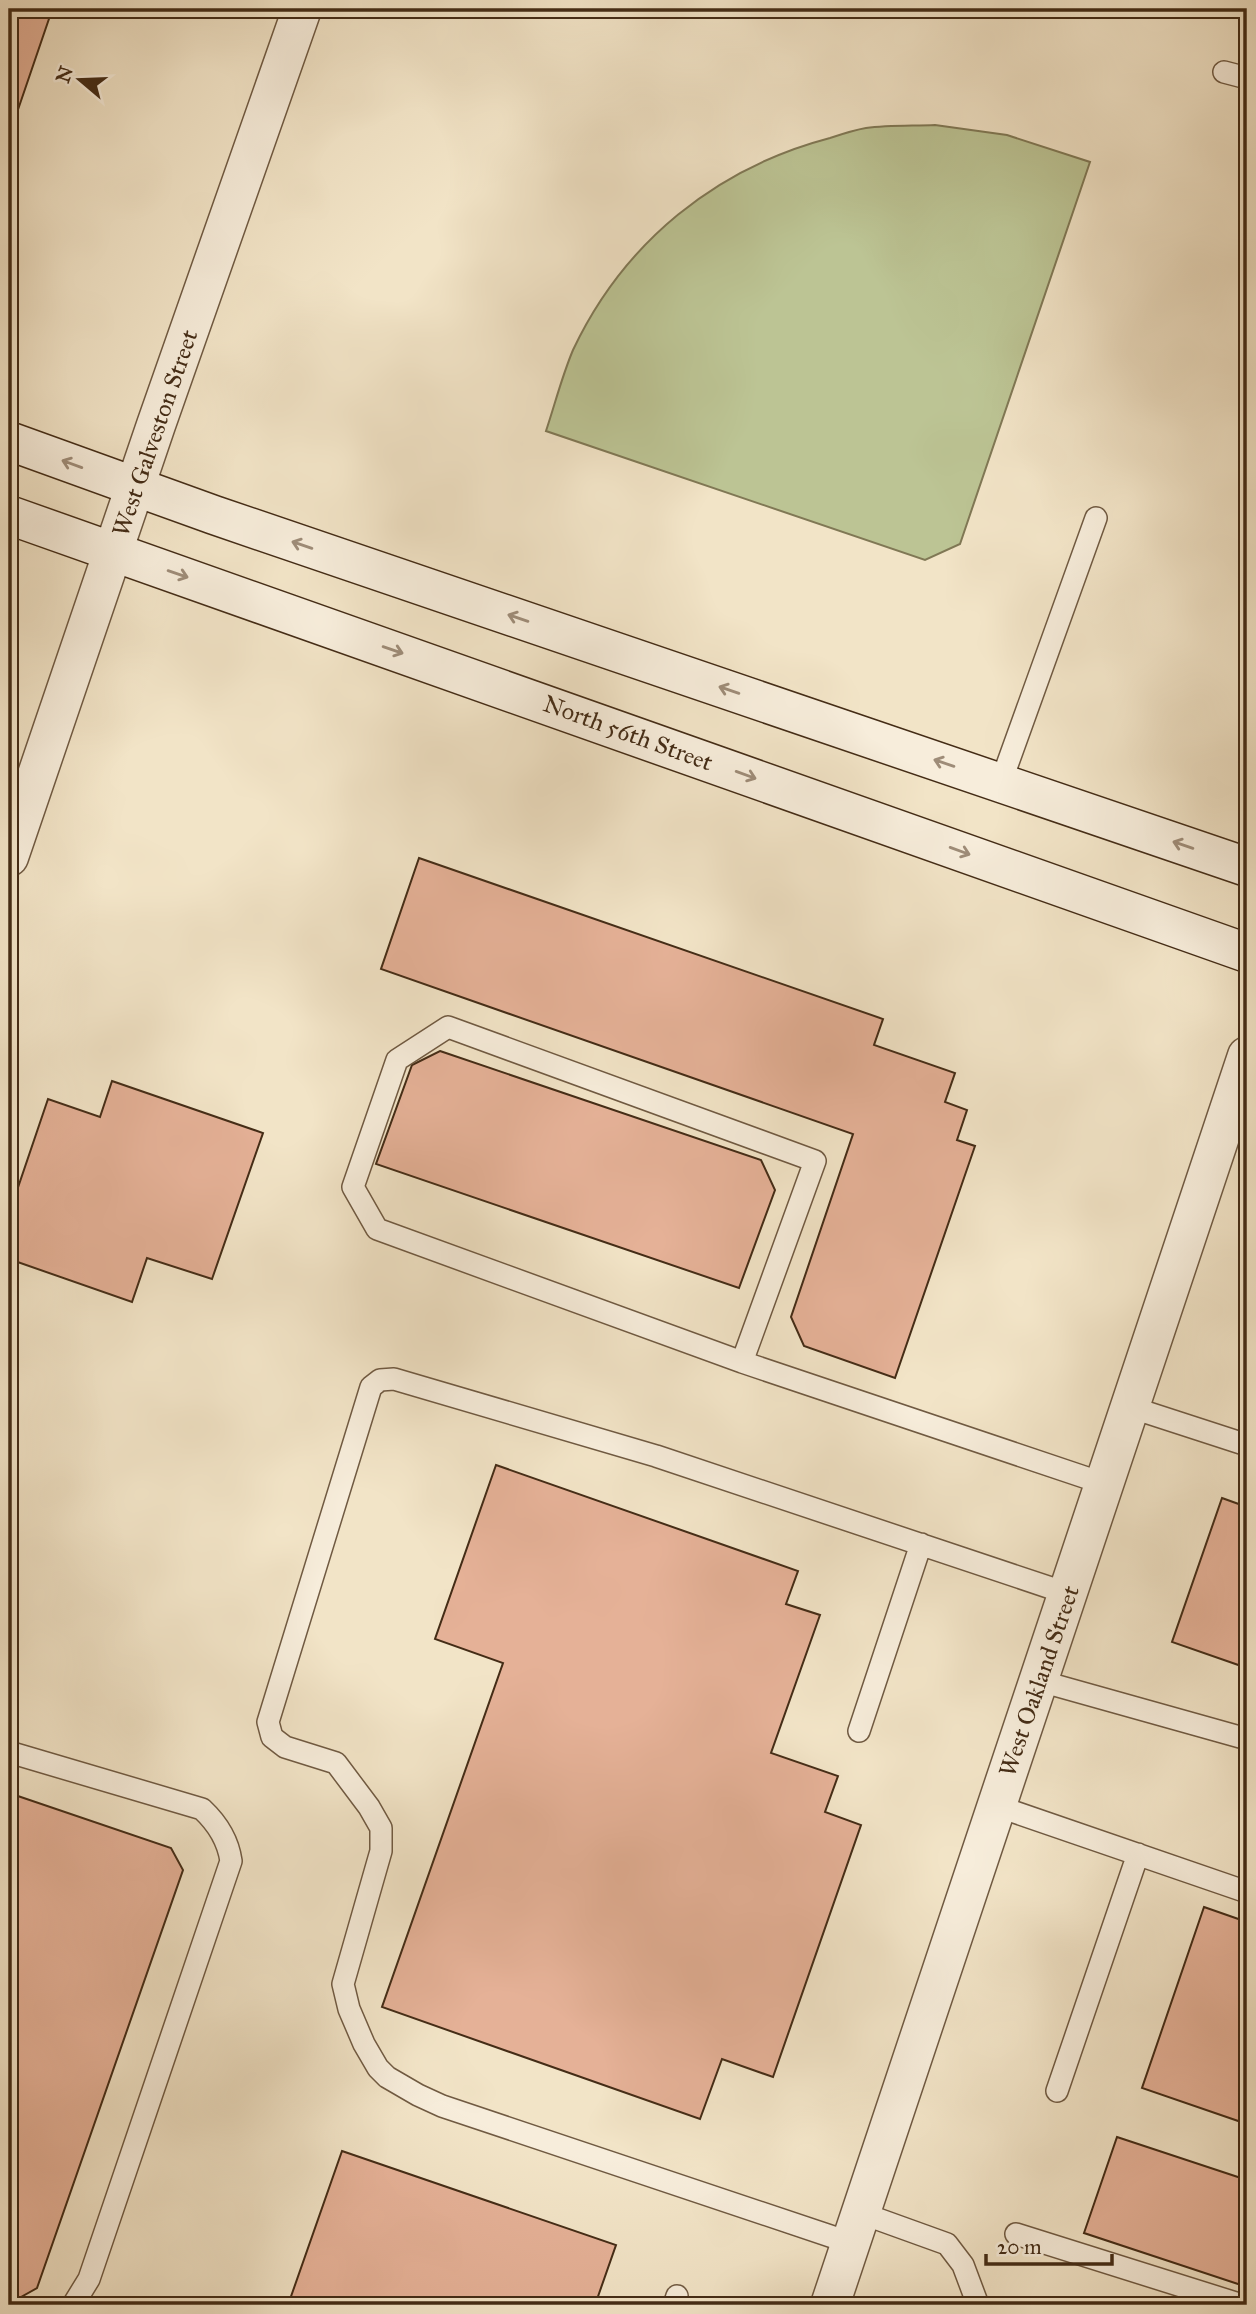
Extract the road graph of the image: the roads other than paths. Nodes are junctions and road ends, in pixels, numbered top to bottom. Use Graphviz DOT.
graph roads {
  1 [pos="302,9"];
  2 [pos="1224,72"];
  3 [pos="1247,78"];
  4 [pos="9,441"];
  5 [pos="135,488"];
  6 [pos="9,515"];
  7 [pos="1096,518"];
  8 [pos="114,551"];
  9 [pos="1000,782"];
  10 [pos="9,857"];
  11 [pos="1247,867"];
  12 [pos="1247,953"];
  13 [pos="1247,1056"];
  14 [pos="1239,1108"];
  15 [pos="742,1362"];
  16 [pos="1130,1407"];
  17 [pos="1247,1445"];
  18 [pos="1105,1484"];
  19 [pos="921,1544"];
  20 [pos="1069,1594"];
  21 [pos="1040,1681"];
  22 [pos="859,1731"];
  23 [pos="1247,1739"];
  24 [pos="9,1752"];
  25 [pos="997,1806"];
  26 [pos="1138,1854"];
  27 [pos="1247,1892"];
  28 [pos="1057,2091"];
  29 [pos="856,2228"];
  30 [pos="1016,2234"];
  31 [pos="73,2305"];
  32 [pos="830,2305"];
  33 [pos="978,2305"];
  34 [pos="1242,2305"];
  1 -- 5 [label="main road, West Galveston Street"];
  2 -- 3 [label="lane"];
  5 -- 4 [label="main road, one-way"];
  5 -- 8 [label="main road, West Galveston Street"];
  9 -- 5 [label="main road, one-way"];
  6 -- 8 [label="main road, North 56th Street"];
  7 -- 9 [label="lane"];
  8 -- 10 [label="main road, West Galveston Street"];
  8 -- 12 [label="main road, North 56th Street, one-way"];
  11 -- 9 [label="main road, one-way"];
  13 -- 14 [label="main road, West Oakland Street"];
  14 -- 16 [label="main road, West Oakland Street"];
  15 -- 15 [label="lane"];
  15 -- 18 [label="lane"];
  16 -- 17 [label="lane"];
  16 -- 18 [label="main road, West Oakland Street"];
  18 -- 20 [label="main road, West Oakland Street"];
  19 -- 20 [label="lane"];
  19 -- 22 [label="lane"];
  19 -- 29 [label="lane"];
  20 -- 21 [label="main road, West Oakland Street"];
  21 -- 23 [label="lane"];
  21 -- 25 [label="main road, West Oakland Street"];
  24 -- 31 [label="lane"];
  25 -- 26 [label="lane"];
  25 -- 29 [label="main road, West Oakland Street"];
  26 -- 27 [label="lane"];
  26 -- 28 [label="lane"];
  29 -- 32 [label="main road, West Oakland Street"];
  29 -- 33 [label="lane"];
  30 -- 34 [label="lane"];
}
